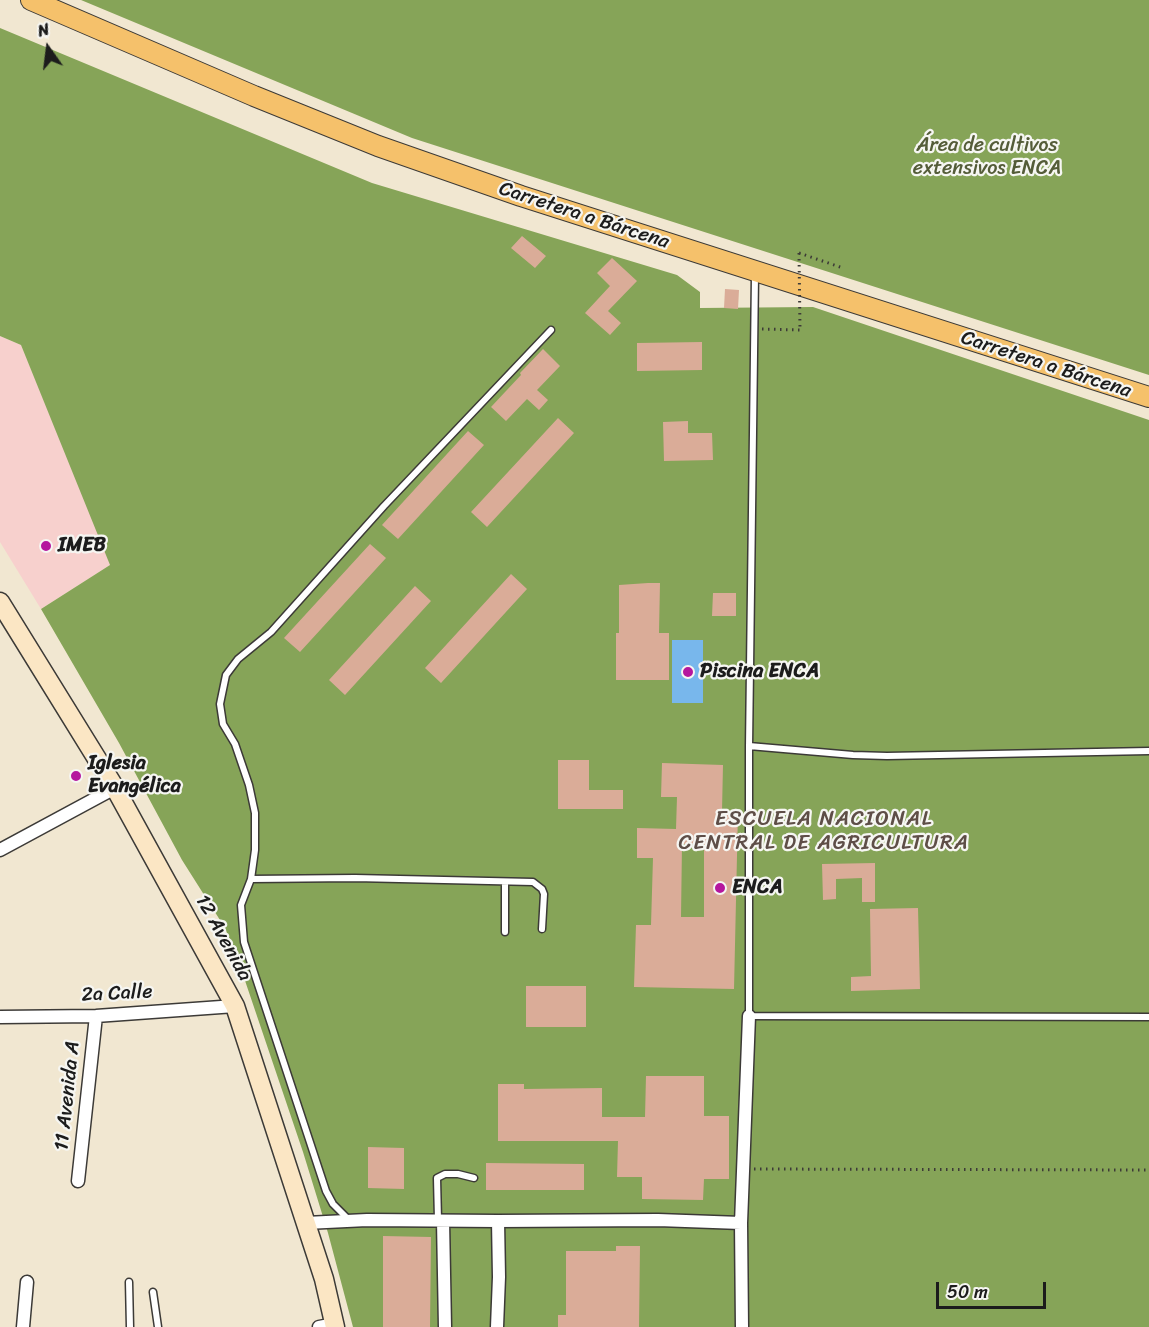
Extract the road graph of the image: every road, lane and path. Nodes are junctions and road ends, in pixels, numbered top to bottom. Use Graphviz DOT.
graph roads {
  1 [pos="33,0"];
  2 [pos="843,268"];
  3 [pos="755,271"];
  4 [pos="754,329"];
  5 [pos="552,330"];
  6 [pos="1149,397"];
  7 [pos="2,611"];
  8 [pos="749,746"];
  9 [pos="1149,751"];
  10 [pos="115,788"];
  11 [pos="0,850"];
  12 [pos="251,879"];
  13 [pos="505,882"];
  14 [pos="542,929"];
  15 [pos="505,932"];
  16 [pos="235,1006"];
  17 [pos="96,1016"];
  18 [pos="749,1016"];
  19 [pos="0,1017"];
  20 [pos="1149,1017"];
  21 [pos="743,1169"];
  22 [pos="1149,1170"];
  23 [pos="474,1178"];
  24 [pos="78,1181"];
  25 [pos="349,1220"];
  26 [pos="440,1221"];
  27 [pos="498,1221"];
  28 [pos="741,1222"];
  29 [pos="306,1223"];
  30 [pos="27,1282"];
  31 [pos="129,1282"];
  32 [pos="153,1292"];
  33 [pos="745,1325"];
  34 [pos="330,1326"];
  35 [pos="23,1327"];
  36 [pos="130,1327"];
  37 [pos="158,1327"];
  38 [pos="445,1327"];
  39 [pos="497,1327"];
  1 -- 3 [label="main road, Carretera a Bárcena"];
  2 -- 4 [label="path, bridge"];
  3 -- 4 [label="lane"];
  3 -- 6 [label="main road, Carretera a Bárcena"];
  4 -- 8 [label="lane"];
  5 -- 12 [label="lane"];
  7 -- 10 [label="main road, 12 Avenida"];
  8 -- 9 [label="lane"];
  8 -- 18 [label="lane"];
  10 -- 11 [label="street"];
  10 -- 16 [label="main road, 12 Avenida"];
  12 -- 13 [label="lane"];
  12 -- 25 [label="lane"];
  13 -- 14 [label="lane"];
  13 -- 15 [label="lane"];
  16 -- 17 [label="street, 2a Calle"];
  16 -- 29 [label="main road, 12 Avenida"];
  17 -- 19 [label="street, 2a Calle"];
  17 -- 24 [label="street, 11 Avenida A"];
  18 -- 20 [label="lane"];
  18 -- 21 [label="street"];
  21 -- 22 [label="path"];
  21 -- 28 [label="street"];
  23 -- 26 [label="lane"];
  25 -- 26 [label="street"];
  25 -- 29 [label="street"];
  26 -- 27 [label="street"];
  26 -- 38 [label="street"];
  27 -- 28 [label="street"];
  27 -- 39 [label="street"];
  28 -- 33 [label="street"];
  29 -- 34 [label="main road, 12 Avenida"];
  30 -- 35 [label="street"];
  31 -- 36 [label="lane"];
  32 -- 37 [label="lane"];
}
